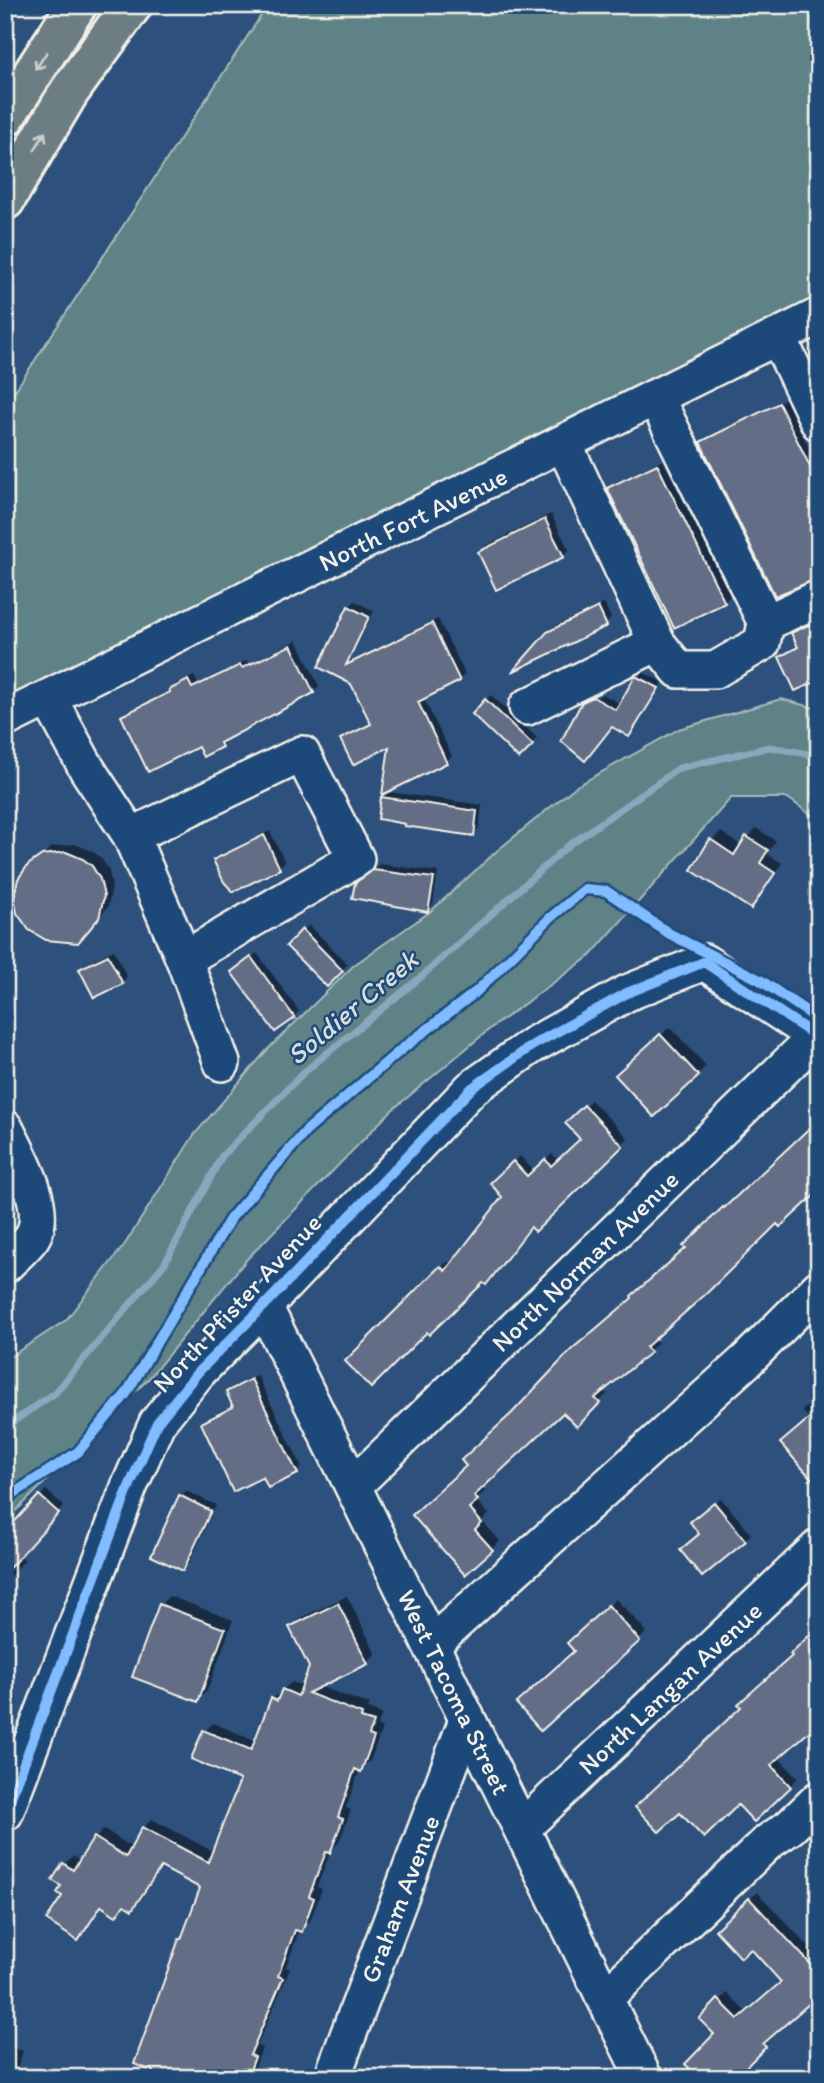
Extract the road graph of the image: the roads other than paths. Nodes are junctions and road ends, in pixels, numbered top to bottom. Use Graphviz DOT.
graph roads {
  1 [pos="77,5"];
  2 [pos="132,5"];
  3 [pos="5,117"];
  4 [pos="5,200"];
  5 [pos="819,316"];
  6 [pos="778,337"];
  7 [pos="656,398"];
  8 [pos="819,424"];
  9 [pos="564,444"];
  10 [pos="819,598"];
  11 [pos="766,624"];
  12 [pos="657,643"];
  13 [pos="49,699"];
  14 [pos="527,707"];
  15 [pos="5,719"];
  16 [pos="131,836"];
  17 [pos="184,959"];
  18 [pos="818,1037"];
  19 [pos="222,1063"];
  20 [pos="5,1128"];
  21 [pos="5,1265"];
  22 [pos="819,1288"];
  23 [pos="264,1306"];
  24 [pos="353,1486"];
  25 [pos="819,1547"];
  26 [pos="431,1645"];
  27 [pos="467,1720"];
  28 [pos="819,1799"];
  29 [pos="5,1813"];
  30 [pos="522,1828"];
  31 [pos="602,1993"];
  32 [pos="332,2078"];
  33 [pos="644,2078"];
  1 -- 3 [label="main road, one-way"];
  4 -- 2 [label="main road, one-way"];
  5 -- 6 [label="street, North Fort Avenue"];
  6 -- 7 [label="street, North Fort Avenue"];
  6 -- 8 [label="street"];
  7 -- 9 [label="street, North Fort Avenue"];
  7 -- 11 [label="street"];
  9 -- 12 [label="street"];
  9 -- 13 [label="street, North Fort Avenue"];
  10 -- 11 [label="street"];
  11 -- 12 [label="street"];
  12 -- 14 [label="street"];
  13 -- 15 [label="street, North Fort Avenue"];
  13 -- 16 [label="street"];
  16 -- 17 [label="street"];
  16 -- 17 [label="street"];
  17 -- 19 [label="street"];
  18 -- 23 [label="street, North Pfister Avenue"];
  18 -- 24 [label="street, North Norman Avenue"];
  20 -- 21 [label="street"];
  22 -- 26 [label="street"];
  23 -- 24 [label="street, West Tacoma Street"];
  23 -- 29 [label="street, North Pfister Avenue"];
  24 -- 26 [label="street, West Tacoma Street"];
  25 -- 30 [label="street, North Langan Avenue"];
  26 -- 27 [label="street, West Tacoma Street"];
  27 -- 30 [label="street, West Tacoma Street"];
  27 -- 32 [label="street, Graham Avenue"];
  28 -- 31 [label="street"];
  30 -- 31 [label="street, West Tacoma Street"];
  31 -- 33 [label="street, West Tacoma Street"];
}
